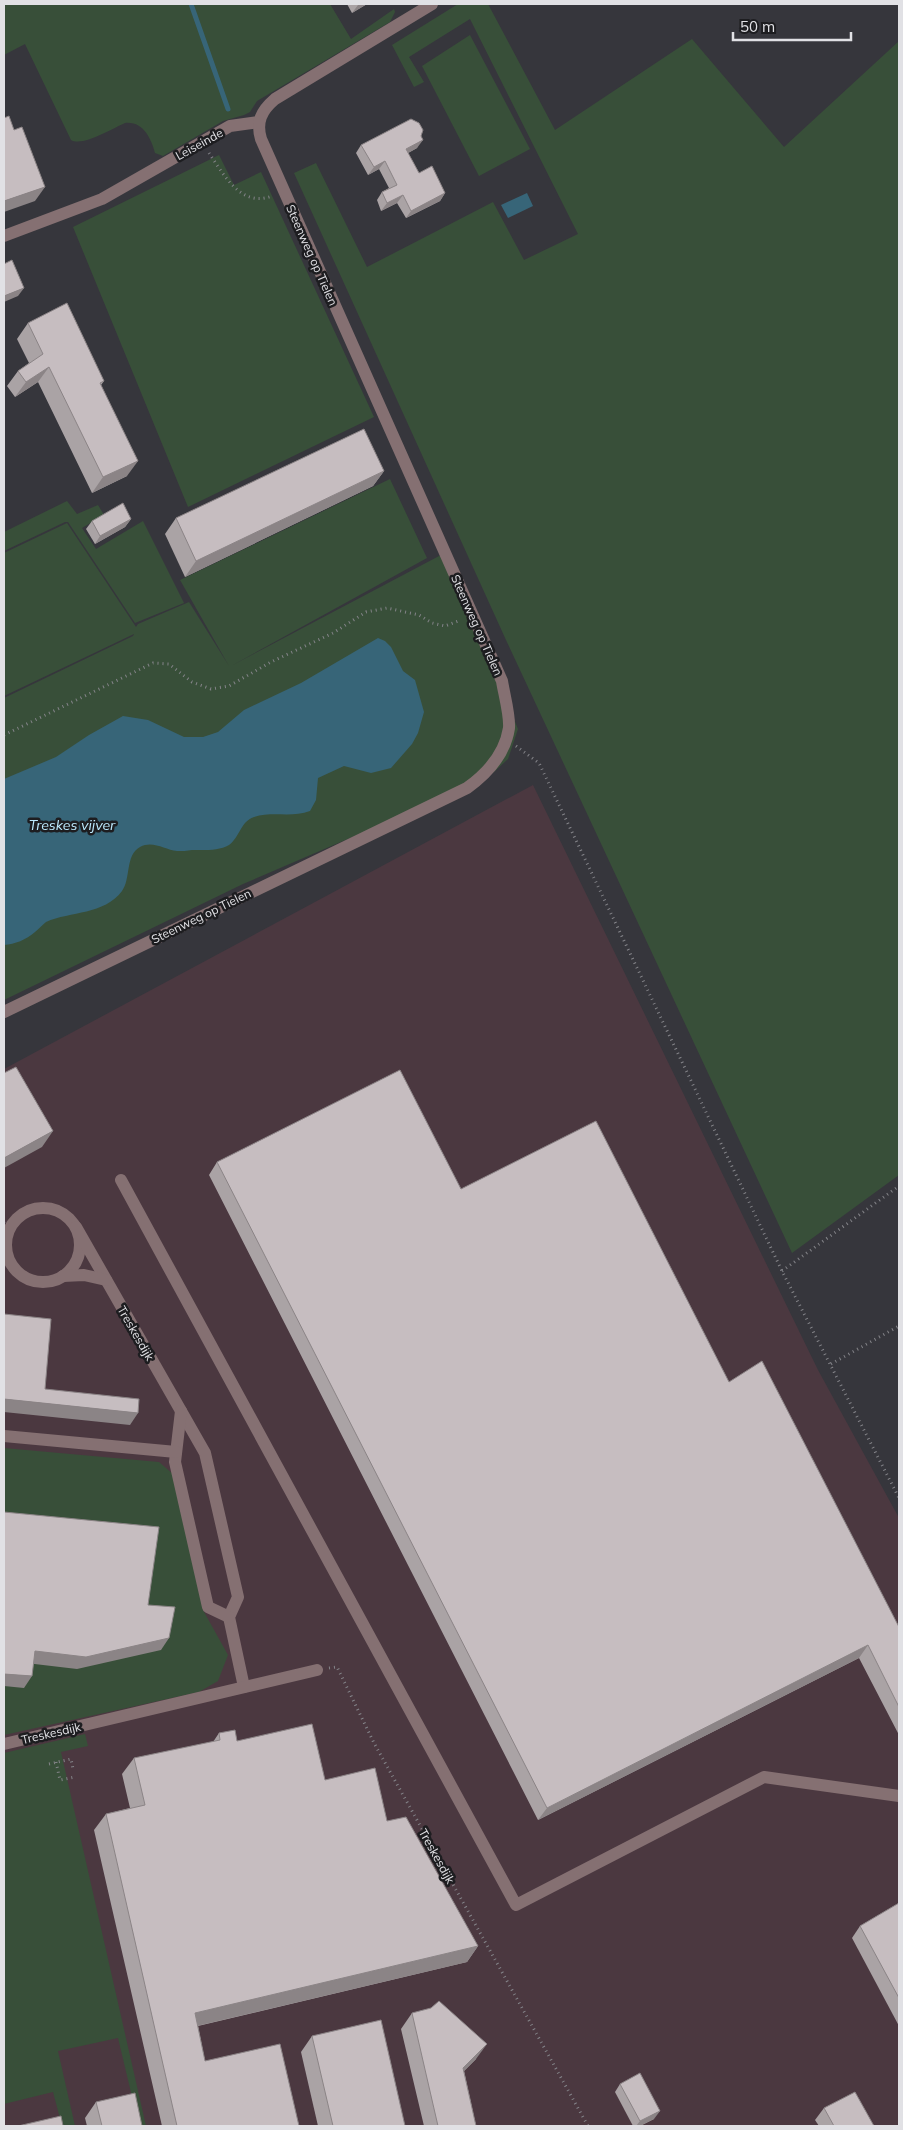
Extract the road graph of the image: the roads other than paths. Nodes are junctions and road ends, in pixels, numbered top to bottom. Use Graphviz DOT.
graph roads {
  1 [pos="432,4"];
  2 [pos="259,122"];
  3 [pos="4,236"];
  4 [pos="4,1012"];
  5 [pos="120,1180"];
  6 [pos="7,1224"];
  7 [pos="76,1227"];
  8 [pos="63,1276"];
  9 [pos="106,1280"];
  10 [pos="181,1411"];
  11 [pos="4,1436"];
  12 [pos="176,1452"];
  13 [pos="229,1617"];
  14 [pos="317,1670"];
  15 [pos="244,1687"];
  16 [pos="4,1744"];
  17 [pos="899,1796"];
  1 -- 2 [label="street"];
  2 -- 3 [label="street, Leiseinde"];
  2 -- 4 [label="street, Steenweg op Tielen"];
  5 -- 17 [label="street"];
  6 -- 7 [label="street, Treskesdijk"];
  6 -- 8 [label="street, Treskesdijk"];
  7 -- 8 [label="street"];
  7 -- 9 [label="street, Treskesdijk"];
  8 -- 9 [label="street, Treskesdijk"];
  9 -- 10 [label="street, Treskesdijk"];
  10 -- 12 [label="street"];
  10 -- 13 [label="street, Treskesdijk"];
  11 -- 12 [label="street"];
  12 -- 13 [label="street"];
  13 -- 15 [label="street"];
  14 -- 15 [label="street, Treskesdijk"];
  15 -- 16 [label="street, Treskesdijk"];
}
